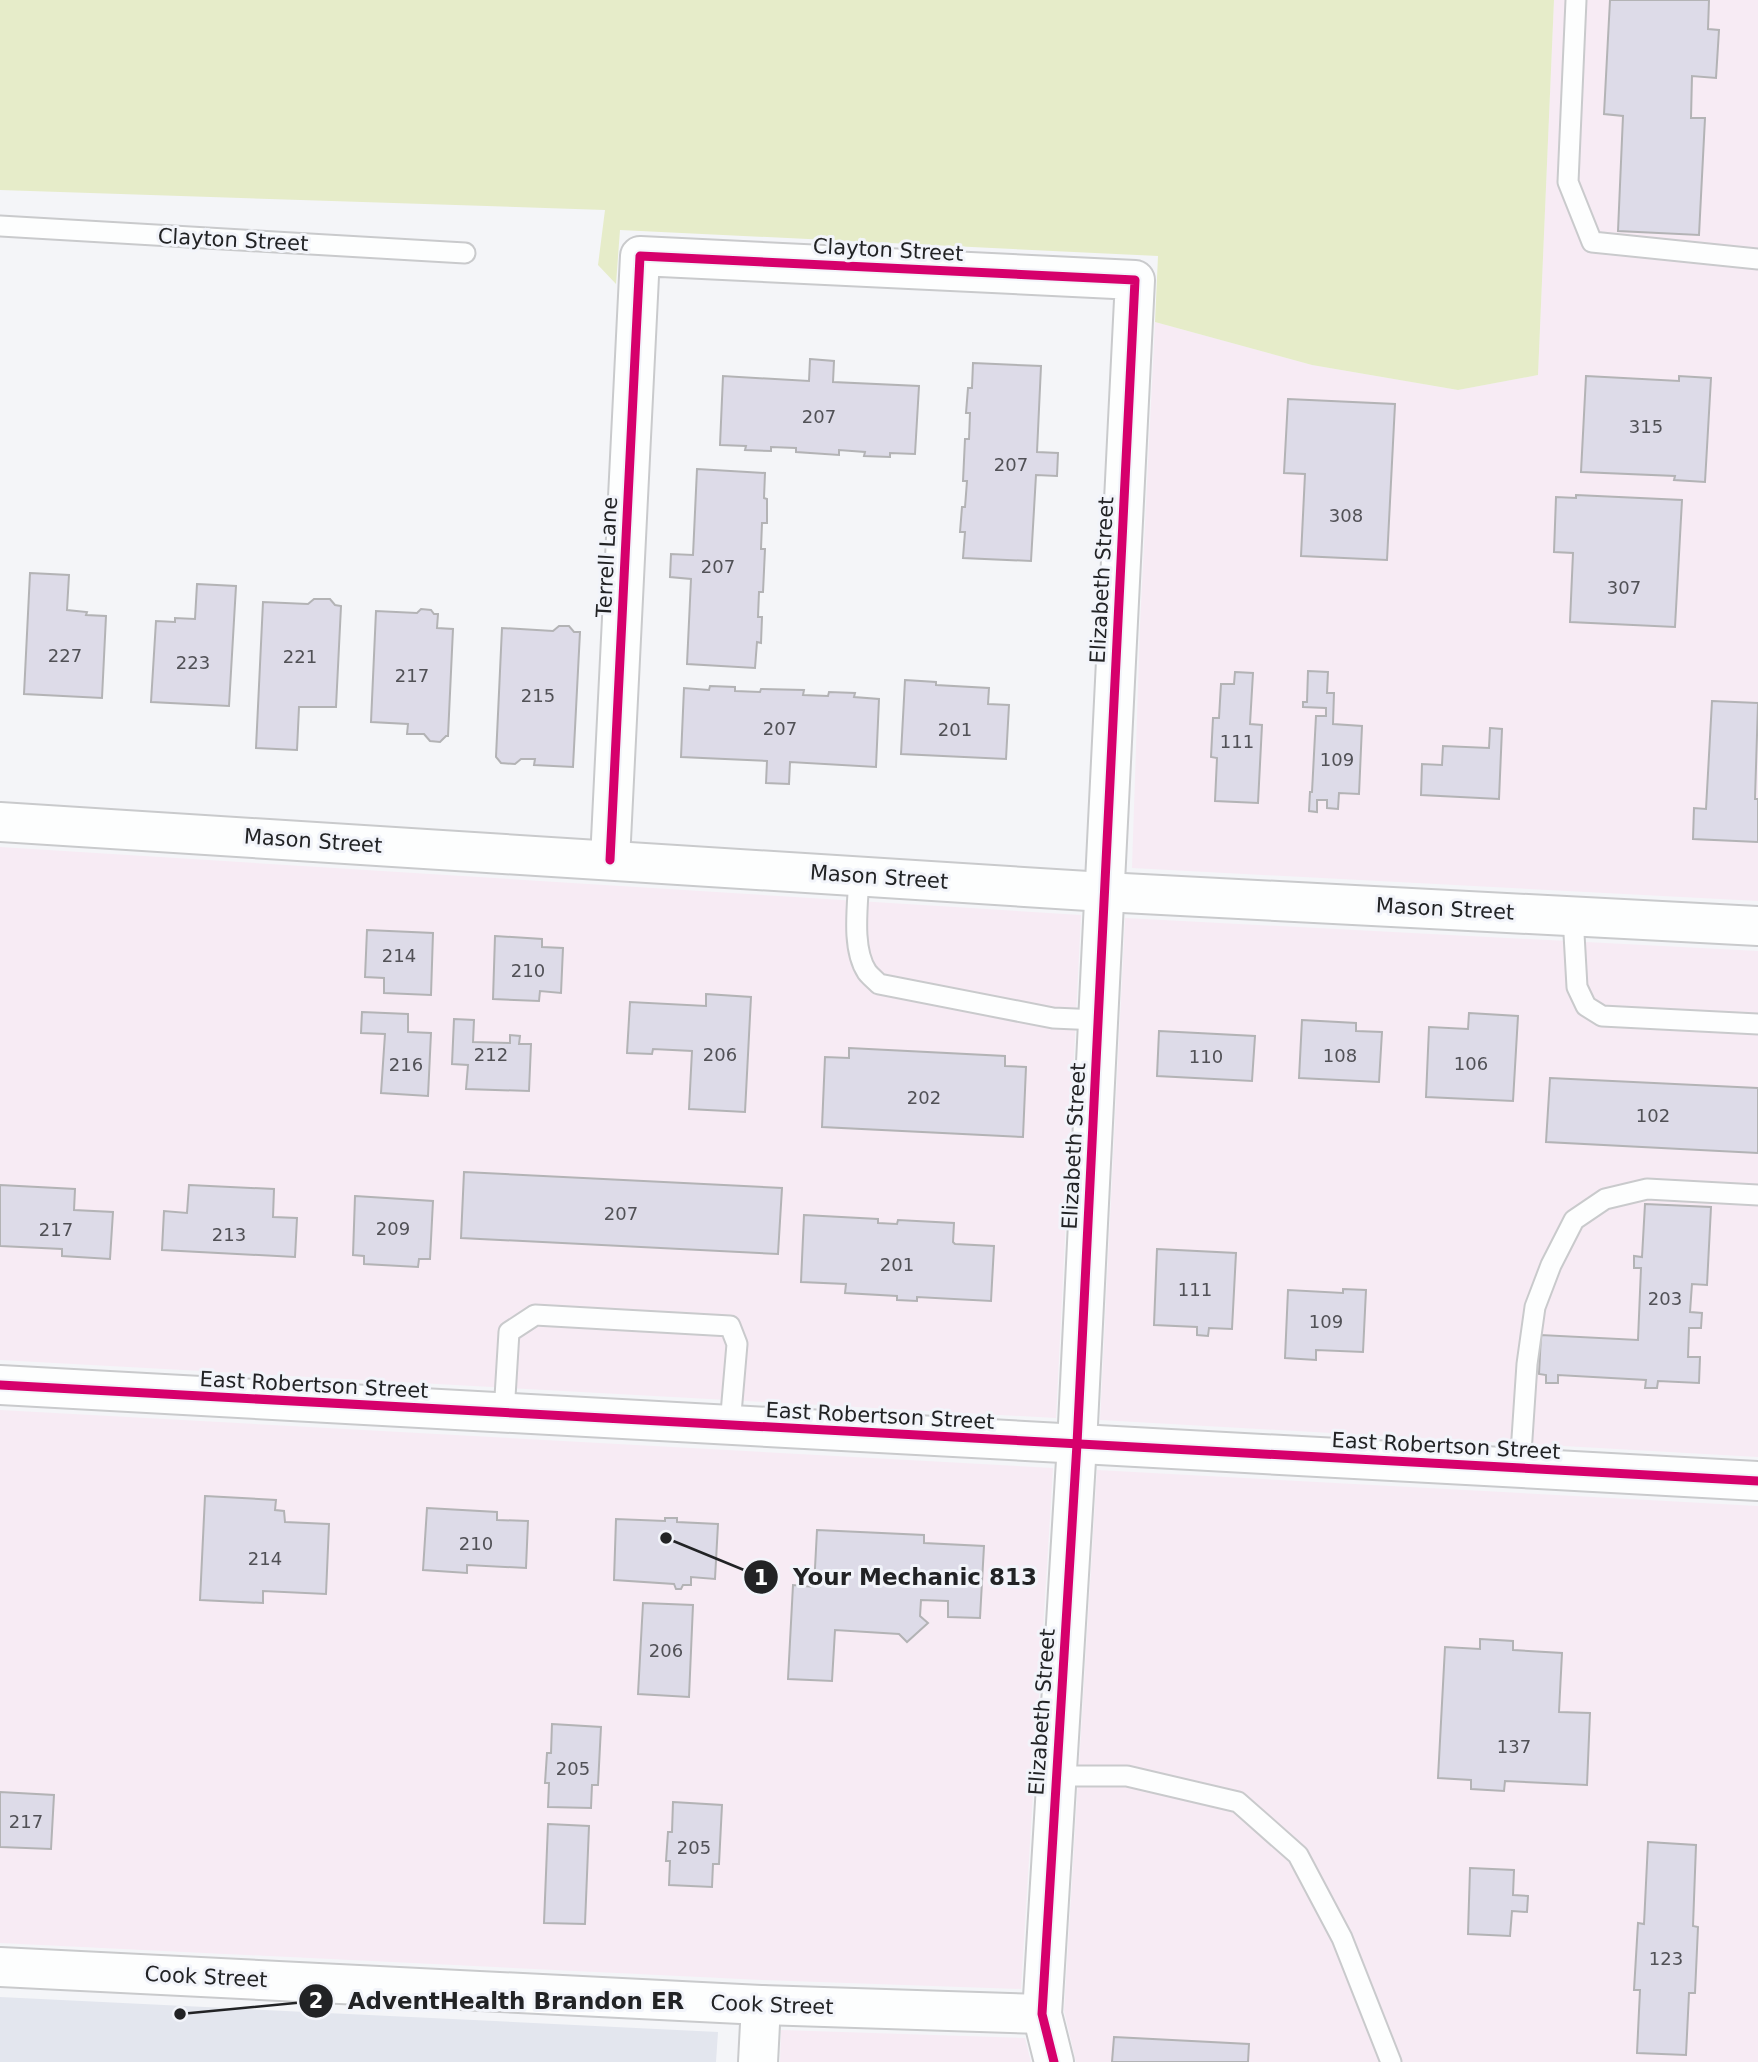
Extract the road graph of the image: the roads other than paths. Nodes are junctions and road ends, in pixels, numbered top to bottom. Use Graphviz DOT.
graph roads {
  1 [pos="1576,0"];
  2 [pos="0,226"];
  3 [pos="465,253"];
  4 [pos="640,256"];
  5 [pos="1758,258"];
  6 [pos="1135,280"];
  7 [pos="0,822"];
  8 [pos="610,860"];
  9 [pos="859,876"];
  10 [pos="1104,892"];
  11 [pos="1573,916"];
  12 [pos="1758,926"];
  13 [pos="1097,1020"];
  14 [pos="1758,1024"];
  15 [pos="1758,1195"];
  16 [pos="0,1385"];
  17 [pos="504,1413"];
  18 [pos="730,1425"];
  19 [pos="1077,1444"];
  20 [pos="1520,1468"];
  21 [pos="1758,1481"];
  22 [pos="1056,1776"];
  23 [pos="0,1967"];
  24 [pos="761,2005"];
  25 [pos="1042,2014"];
  26 [pos="758,2062"];
  27 [pos="1054,2062"];
  28 [pos="1391,2062"];
  1 -- 5 [label="lane"];
  2 -- 3 [label="lane, Clayton Street"];
  4 -- 6 [label="street, Clayton Street"];
  4 -- 8 [label="street, Terrell Lane"];
  6 -- 10 [label="street, Elizabeth Street"];
  7 -- 8 [label="street, Mason Street"];
  8 -- 9 [label="street, Mason Street"];
  9 -- 10 [label="street, Mason Street"];
  9 -- 13 [label="lane"];
  10 -- 11 [label="street, Mason Street"];
  10 -- 13 [label="street, Elizabeth Street"];
  11 -- 12 [label="street, Mason Street"];
  11 -- 14 [label="lane"];
  13 -- 19 [label="street, Elizabeth Street"];
  15 -- 20 [label="lane"];
  16 -- 17 [label="street, East Robertson Street"];
  17 -- 18 [label="street, East Robertson Street"];
  17 -- 18 [label="lane"];
  18 -- 19 [label="street, East Robertson Street"];
  19 -- 20 [label="street, East Robertson Street"];
  19 -- 22 [label="street, Elizabeth Street"];
  20 -- 21 [label="street, East Robertson Street"];
  22 -- 25 [label="street, Elizabeth Street"];
  22 -- 28 [label="lane"];
  23 -- 24 [label="street, Cook Street"];
  24 -- 25 [label="street, Cook Street"];
  24 -- 26 [label="street"];
  25 -- 27 [label="street, Elizabeth Street"];
}
